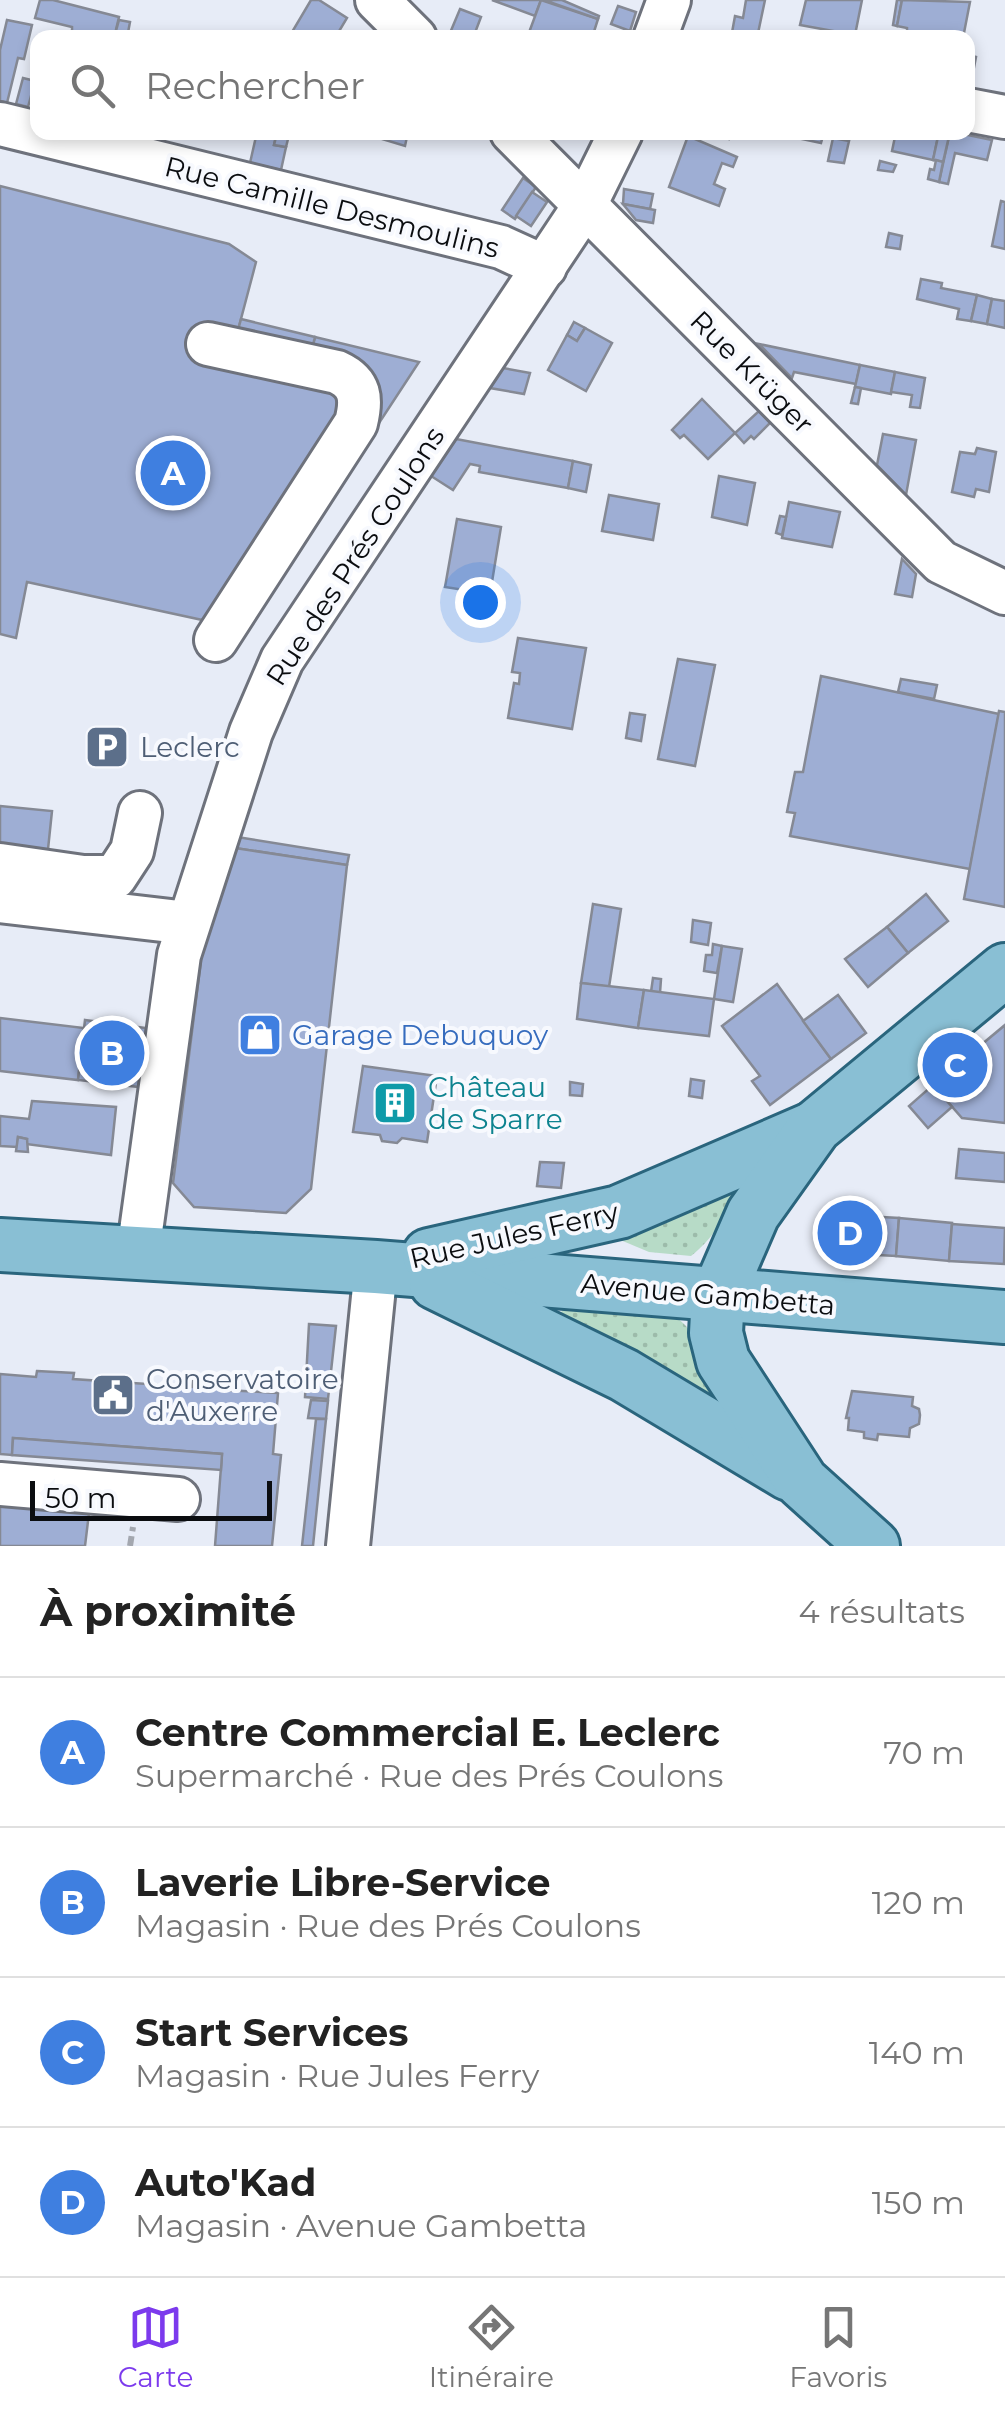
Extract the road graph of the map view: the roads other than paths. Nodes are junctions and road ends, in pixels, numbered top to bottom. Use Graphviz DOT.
graph roads {
  1 [pos="377,0"];
  2 [pos="669,0"];
  3 [pos="407,30"];
  4 [pos="658,30"];
  5 [pos="975,111"];
  6 [pos="1005,116"];
  7 [pos="0,124"];
  8 [pos="30,131"];
  9 [pos="65,140"];
  10 [pos="520,140"];
  11 [pos="617,140"];
  12 [pos="585,205"];
  13 [pos="545,267"];
  14 [pos="208,344"];
  15 [pos="1005,593"];
  16 [pos="216,640"];
  17 [pos="140,813"];
  18 [pos="0,865"];
  19 [pos="0,901"];
  20 [pos="188,923"];
  21 [pos="1005,970"];
  22 [pos="816,1128"];
  23 [pos="0,1245"];
  24 [pos="138,1252"];
  25 [pos="394,1269"];
  26 [pos="718,1295"];
  27 [pos="1005,1317"];
  28 [pos="802,1482"];
  29 [pos="0,1484"];
  30 [pos="178,1498"];
  31 [pos="348,1546"];
  32 [pos="873,1546"];
  1 -- 3 [label="street"];
  2 -- 4 [label="street"];
  5 -- 6 [label="street"];
  7 -- 8 [label="street, Rue Camille Desmoulins"];
  9 -- 13 [label="street, Rue Camille Desmoulins"];
  10 -- 12 [label="street, Rue Krüger"];
  11 -- 12 [label="street, Rue des Prés Coulons"];
  12 -- 13 [label="street, Rue des Prés Coulons"];
  12 -- 15 [label="street, Rue Krüger"];
  13 -- 20 [label="street, Rue des Prés Coulons"];
  14 -- 16 [label="street"];
  17 -- 18 [label="street"];
  19 -- 20 [label="street"];
  20 -- 24 [label="street, Rue des Prés Coulons"];
  21 -- 22 [label="main road, Rue Jules Ferry"];
  22 -- 25 [label="main road, Rue Jules Ferry"];
  22 -- 26 [label="main road, Rue Jules Ferry"];
  23 -- 24 [label="main road, Avenue Gambetta"];
  24 -- 25 [label="main road, Avenue Gambetta"];
  25 -- 26 [label="main road, Avenue Gambetta"];
  25 -- 28 [label="main road, Avenue Gambetta"];
  25 -- 31 [label="street"];
  26 -- 27 [label="main road, Avenue Gambetta"];
  26 -- 28 [label="main road"];
  28 -- 32 [label="main road"];
  29 -- 30 [label="street"];
}
